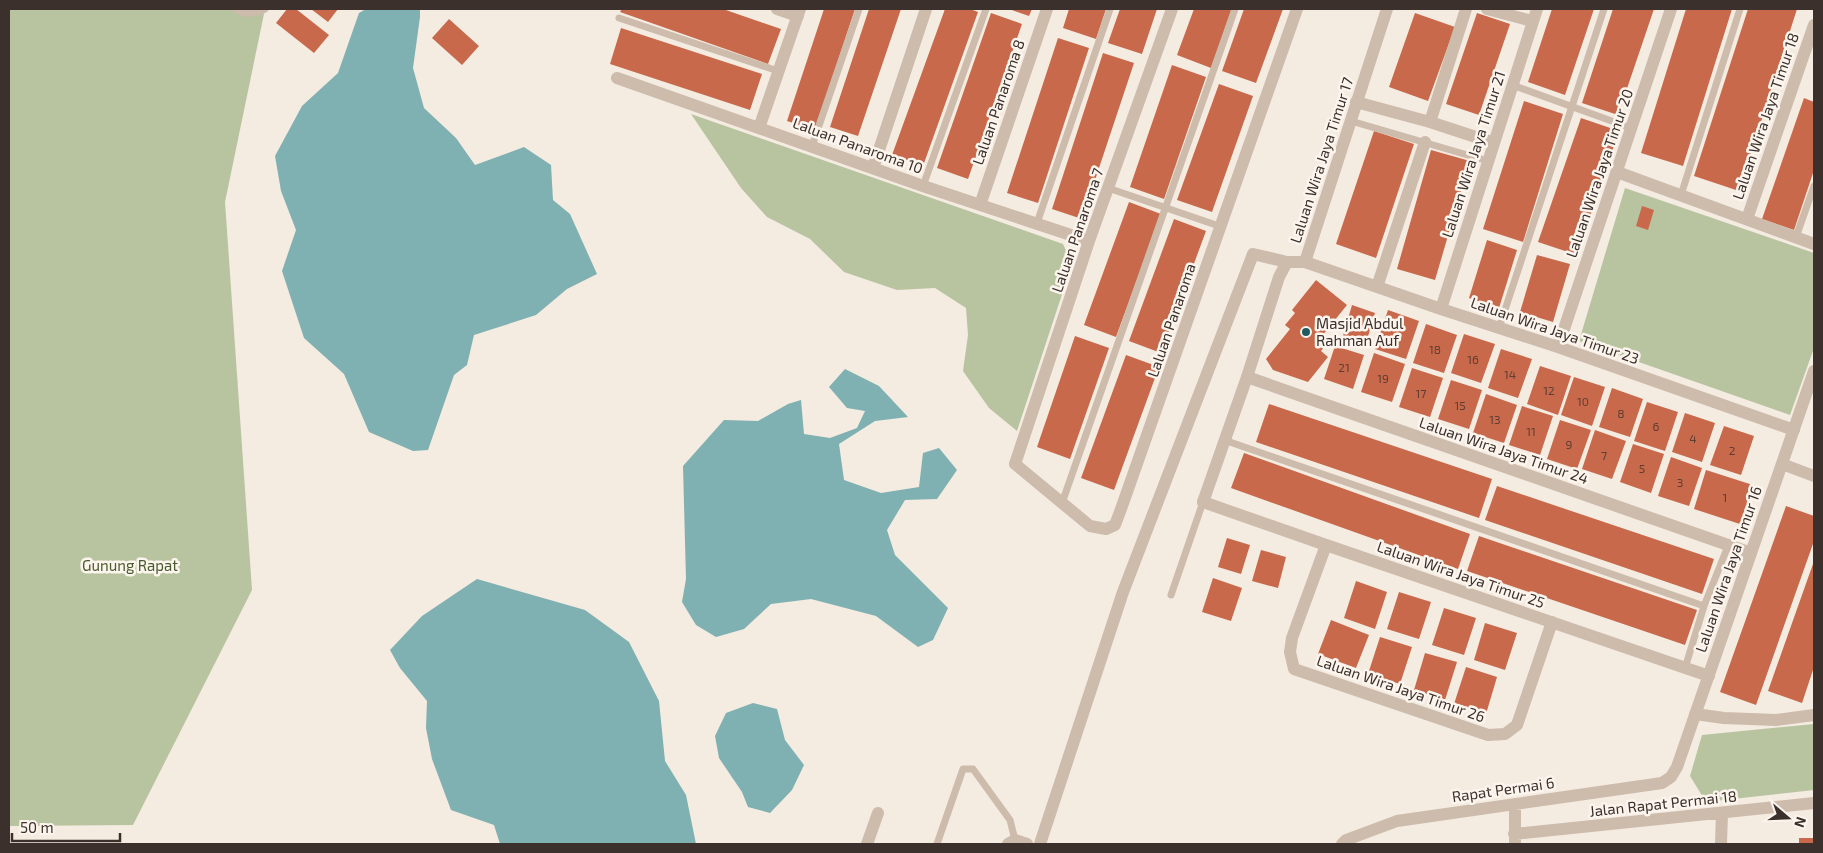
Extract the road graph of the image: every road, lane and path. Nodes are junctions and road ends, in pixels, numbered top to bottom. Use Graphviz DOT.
graph roads {
  1 [pos="235,9"];
  2 [pos="265,9"];
  3 [pos="777,9"];
  4 [pos="859,9"];
  5 [pos="926,9"];
  6 [pos="986,9"];
  7 [pos="1047,9"];
  8 [pos="1110,9"];
  9 [pos="1172,9"];
  10 [pos="1235,9"];
  11 [pos="1297,9"];
  12 [pos="1387,9"];
  13 [pos="1466,9"];
  14 [pos="1487,9"];
  15 [pos="1537,9"];
  16 [pos="1604,9"];
  17 [pos="1671,9"];
  18 [pos="1740,9"];
  19 [pos="799,12"];
  20 [pos="619,18"];
  21 [pos="1532,22"];
  22 [pos="1814,25"];
  23 [pos="778,71"];
  24 [pos="617,78"];
  25 [pos="1512,85"];
  26 [pos="1356,102"];
  27 [pos="1572,106"];
  28 [pos="1351,121"];
  29 [pos="1430,122"];
  30 [pos="760,128"];
  31 [pos="1631,128"];
  32 [pos="1425,142"];
  33 [pos="1494,143"];
  34 [pos="812,146"];
  35 [pos="1488,161"];
  36 [pos="873,168"];
  37 [pos="1616,172"];
  38 [pos="923,186"];
  39 [pos="1814,186"];
  40 [pos="1108,188"];
  41 [pos="1681,195"];
  42 [pos="980,205"];
  43 [pos="1166,208"];
  44 [pos="1747,219"];
  45 [pos="1037,223"];
  46 [pos="1219,226"];
  47 [pos="1796,237"];
  48 [pos="1089,241"];
  49 [pos="1814,244"];
  50 [pos="1287,262"];
  51 [pos="1305,262"];
  52 [pos="1377,287"];
  53 [pos="1441,309"];
  54 [pos="1499,328"];
  55 [pos="1558,347"];
  56 [pos="1814,371"];
  57 [pos="1247,377"];
  58 [pos="1794,430"];
  59 [pos="1223,440"];
  60 [pos="1015,464"];
  61 [pos="1782,464"];
  62 [pos="1814,476"];
  63 [pos="1202,502"];
  64 [pos="1062,503"];
  65 [pos="1326,546"];
  66 [pos="1728,546"];
  67 [pos="1751,553"];
  68 [pos="1171,595"];
  69 [pos="1704,606"];
  70 [pos="1552,622"];
  71 [pos="1685,668"];
  72 [pos="1709,676"];
  73 [pos="1695,714"];
  74 [pos="1814,716"];
  75 [pos="1671,777"];
  76 [pos="1814,803"];
  77 [pos="1515,804"];
  78 [pos="878,813"];
  79 [pos="1722,813"];
  80 [pos="1515,839"];
  81 [pos="1017,843"];
  82 [pos="1346,843"];
  83 [pos="867,844"];
  84 [pos="937,844"];
  85 [pos="1040,844"];
  86 [pos="1721,844"];
  1 -- 2 [label="lane"];
  3 -- 19 [label="street"];
  4 -- 34 [label="lane"];
  5 -- 36 [label="street"];
  6 -- 38 [label="lane"];
  7 -- 42 [label="street, Laluan Panaroma 8"];
  8 -- 45 [label="lane"];
  9 -- 40 [label="street, Laluan Panaroma 7"];
  10 -- 43 [label="lane"];
  11 -- 46 [label="street, Laluan Panaroma"];
  12 -- 26 [label="street, Laluan Wira Jaya Timur 17"];
  13 -- 29 [label="street"];
  14 -- 21 [label="street"];
  15 -- 21 [label="street, Laluan Wira Jaya Timur 21"];
  16 -- 27 [label="lane"];
  17 -- 31 [label="street, Laluan Wira Jaya Timur 20"];
  18 -- 41 [label="lane"];
  19 -- 23 [label="street"];
  20 -- 23 [label="lane"];
  21 -- 25 [label="street, Laluan Wira Jaya Timur 21"];
  22 -- 44 [label="street, Laluan Wira Jaya Timur 18"];
  23 -- 30 [label="street"];
  24 -- 30 [label="street, Laluan Panaroma 10"];
  25 -- 27 [label="lane"];
  25 -- 33 [label="street, Laluan Wira Jaya Timur 21"];
  26 -- 28 [label="street, Laluan Wira Jaya Timur 17"];
  26 -- 29 [label="street"];
  27 -- 31 [label="lane"];
  27 -- 54 [label="lane"];
  28 -- 32 [label="lane"];
  28 -- 51 [label="street, Laluan Wira Jaya Timur 17"];
  29 -- 33 [label="street"];
  30 -- 34 [label="street, Laluan Panaroma 10"];
  31 -- 37 [label="street, Laluan Wira Jaya Timur 20"];
  32 -- 35 [label="lane"];
  32 -- 52 [label="street"];
  33 -- 35 [label="street, Laluan Wira Jaya Timur 21"];
  34 -- 36 [label="street, Laluan Panaroma 10"];
  35 -- 53 [label="street, Laluan Wira Jaya Timur 21"];
  36 -- 38 [label="street, Laluan Panaroma 10"];
  37 -- 41 [label="street"];
  37 -- 55 [label="street, Laluan Wira Jaya Timur 20"];
  38 -- 42 [label="street, Laluan Panaroma 10"];
  39 -- 47 [label="lane"];
  40 -- 43 [label="lane"];
  40 -- 48 [label="street, Laluan Panaroma 7"];
  41 -- 44 [label="street"];
  42 -- 45 [label="street, Laluan Panaroma 10"];
  43 -- 46 [label="lane"];
  43 -- 64 [label="lane"];
  44 -- 47 [label="street"];
  45 -- 48 [label="street, Laluan Panaroma 10"];
  46 -- 64 [label="street, Laluan Panaroma"];
  47 -- 49 [label="street"];
  48 -- 60 [label="street, Laluan Panaroma 7"];
  50 -- 51 [label="street, Laluan Wira Jaya Timur 17"];
  50 -- 57 [label="street, Laluan Wira Jaya Timur 17"];
  50 -- 85 [label="street"];
  51 -- 52 [label="street, Laluan Wira Jaya Timur 23"];
  52 -- 53 [label="street, Laluan Wira Jaya Timur 23"];
  53 -- 54 [label="street, Laluan Wira Jaya Timur 23"];
  54 -- 55 [label="street, Laluan Wira Jaya Timur 23"];
  55 -- 58 [label="street, Laluan Wira Jaya Timur 23"];
  56 -- 58 [label="street, Laluan Wira Jaya Timur 16"];
  57 -- 59 [label="street, Laluan Wira Jaya Timur 17"];
  57 -- 66 [label="street, Laluan Wira Jaya Timur 24"];
  58 -- 61 [label="street, Laluan Wira Jaya Timur 16"];
  59 -- 63 [label="street, Laluan Wira Jaya Timur 17"];
  59 -- 69 [label="lane"];
  60 -- 64 [label="street, Laluan Panaroma"];
  61 -- 62 [label="street"];
  61 -- 67 [label="street, Laluan Wira Jaya Timur 16"];
  63 -- 65 [label="street, Laluan Wira Jaya Timur 25"];
  63 -- 68 [label="lane"];
  65 -- 70 [label="street, Laluan Wira Jaya Timur 25"];
  65 -- 70 [label="street, Laluan Wira Jaya Timur 26"];
  66 -- 67 [label="street, Laluan Wira Jaya Timur 24"];
  66 -- 69 [label="lane"];
  67 -- 72 [label="street, Laluan Wira Jaya Timur 16"];
  69 -- 71 [label="lane"];
  70 -- 71 [label="street, Laluan Wira Jaya Timur 25"];
  71 -- 72 [label="street, Laluan Wira Jaya Timur 25"];
  72 -- 73 [label="street, Laluan Wira Jaya Timur 16"];
  73 -- 74 [label="street"];
  73 -- 75 [label="street, Laluan Wira Jaya Timur 16"];
  75 -- 77 [label="street, Rapat Permai 6"];
  76 -- 79 [label="street, Jalan Rapat Permai 18"];
  77 -- 80 [label="street"];
  77 -- 82 [label="street, Rapat Permai 6"];
  78 -- 83 [label="street"];
  79 -- 80 [label="street, Jalan Rapat Permai 18"];
  79 -- 86 [label="street"];
  81 -- 84 [label="lane"];
}
